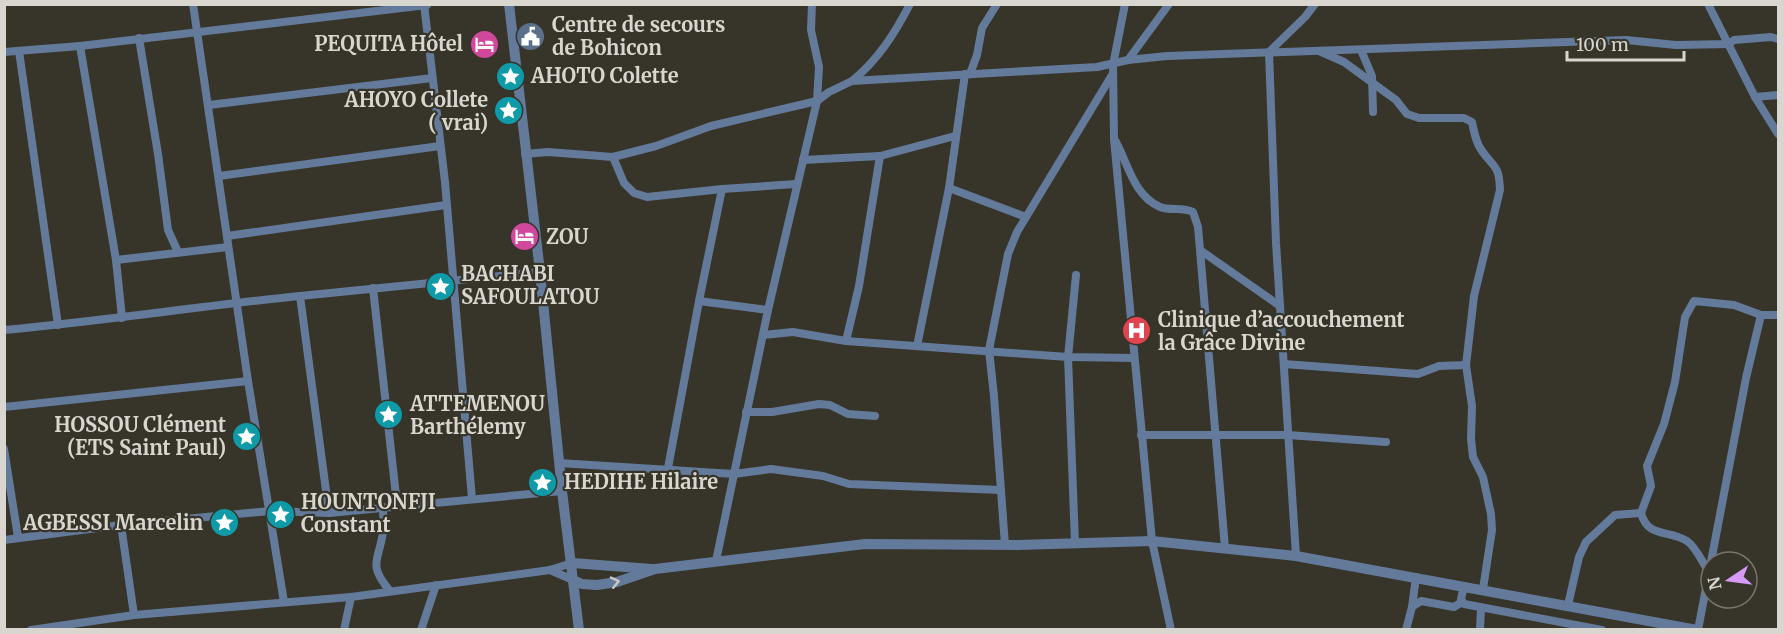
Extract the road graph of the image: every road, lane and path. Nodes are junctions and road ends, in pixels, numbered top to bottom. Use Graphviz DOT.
graph roads {
  1 [pos="193,4"];
  2 [pos="509,4"];
  3 [pos="812,4"];
  4 [pos="910,4"];
  5 [pos="998,4"];
  6 [pos="1125,4"];
  7 [pos="1169,4"];
  8 [pos="1315,4"];
  9 [pos="1708,4"];
  10 [pos="426,5"];
  11 [pos="197,31"];
  12 [pos="139,38"];
  13 [pos="1779,39"];
  14 [pos="1730,44"];
  15 [pos="80,46"];
  16 [pos="1317,50"];
  17 [pos="1361,50"];
  18 [pos="19,51"];
  19 [pos="4,52"];
  20 [pos="1269,52"];
  21 [pos="1128,60"];
  22 [pos="1113,69"];
  23 [pos="968,74"];
  24 [pos="432,78"];
  25 [pos="852,81"];
  26 [pos="1373,84"];
  27 [pos="1779,95"];
  28 [pos="1755,97"];
  29 [pos="817,101"];
  30 [pos="208,105"];
  31 [pos="1373,112"];
  32 [pos="1779,134"];
  33 [pos="955,136"];
  34 [pos="1114,139"];
  35 [pos="440,146"];
  36 [pos="525,153"];
  37 [pos="880,156"];
  38 [pos="613,157"];
  39 [pos="803,160"];
  40 [pos="219,176"];
  41 [pos="796,184"];
  42 [pos="949,188"];
  43 [pos="722,189"];
  44 [pos="446,205"];
  45 [pos="1026,218"];
  46 [pos="226,236"];
  47 [pos="228,247"];
  48 [pos="1200,250"];
  49 [pos="178,252"];
  50 [pos="116,260"];
  51 [pos="540,272"];
  52 [pos="1076,275"];
  53 [pos="453,280"];
  54 [pos="374,288"];
  55 [pos="300,296"];
  56 [pos="699,301"];
  57 [pos="237,302"];
  58 [pos="1280,306"];
  59 [pos="768,310"];
  60 [pos="1761,315"];
  61 [pos="1779,315"];
  62 [pos="122,318"];
  63 [pos="58,325"];
  64 [pos="4,330"];
  65 [pos="763,335"];
  66 [pos="846,341"];
  67 [pos="917,346"];
  68 [pos="989,350"];
  69 [pos="1068,357"];
  70 [pos="1134,358"];
  71 [pos="1284,364"];
  72 [pos="1466,365"];
  73 [pos="248,381"];
  74 [pos="4,407"];
  75 [pos="746,412"];
  76 [pos="875,416"];
  77 [pos="1216,434"];
  78 [pos="1141,435"];
  79 [pos="1288,435"];
  80 [pos="1386,442"];
  81 [pos="4,449"];
  82 [pos="559,463"];
  83 [pos="668,468"];
  84 [pos="734,474"];
  85 [pos="1001,490"];
  86 [pos="562,491"];
  87 [pos="472,499"];
  88 [pos="397,505"];
  89 [pos="383,507"];
  90 [pos="270,511"];
  91 [pos="329,513"];
  92 [pos="1641,513"];
  93 [pos="121,525"];
  94 [pos="18,537"];
  95 [pos="4,540"];
  96 [pos="1152,541"];
  97 [pos="1075,543"];
  98 [pos="1005,545"];
  99 [pos="1225,548"];
  100 [pos="1713,550"];
  101 [pos="1296,556"];
  102 [pos="1699,558"];
  103 [pos="716,561"];
  104 [pos="572,563"];
  105 [pos="656,569"];
  106 [pos="550,570"];
  107 [pos="1416,577"];
  108 [pos="573,580"];
  109 [pos="436,585"];
  110 [pos="1464,586"];
  111 [pos="1483,589"];
  112 [pos="390,591"];
  113 [pos="351,597"];
  114 [pos="284,602"];
  115 [pos="1462,602"];
  116 [pos="1568,605"];
  117 [pos="1412,607"];
  118 [pos="1481,608"];
  119 [pos="1701,610"];
  120 [pos="134,615"];
  121 [pos="1660,626"];
  122 [pos="32,630"];
  123 [pos="344,630"];
  124 [pos="422,630"];
  125 [pos="579,630"];
  126 [pos="1171,630"];
  127 [pos="1406,630"];
  128 [pos="1480,630"];
  129 [pos="1602,630"];
  130 [pos="1697,630"];
  1 -- 11 [label="street"];
  2 -- 36 [label="street"];
  3 -- 29 [label="street"];
  4 -- 25 [label="street"];
  5 -- 23 [label="street"];
  6 -- 22 [label="street"];
  7 -- 21 [label="street"];
  8 -- 20 [label="street"];
  9 -- 14 [label="street"];
  10 -- 11 [label="street"];
  10 -- 24 [label="street"];
  11 -- 12 [label="street"];
  11 -- 30 [label="street"];
  12 -- 15 [label="street"];
  12 -- 49 [label="street"];
  13 -- 14 [label="street"];
  14 -- 17 [label="street"];
  14 -- 28 [label="street"];
  15 -- 18 [label="street"];
  15 -- 50 [label="street"];
  16 -- 17 [label="street"];
  16 -- 20 [label="street"];
  16 -- 26 [label="street"];
  17 -- 26 [label="street"];
  18 -- 19 [label="street"];
  18 -- 63 [label="street"];
  20 -- 21 [label="street"];
  20 -- 58 [label="street"];
  21 -- 22 [label="street"];
  22 -- 23 [label="street"];
  22 -- 34 [label="street"];
  22 -- 45 [label="street"];
  23 -- 25 [label="street"];
  23 -- 33 [label="street"];
  24 -- 30 [label="street"];
  24 -- 35 [label="street"];
  25 -- 29 [label="street"];
  26 -- 31 [label="street"];
  26 -- 72 [label="street"];
  27 -- 28 [label="street"];
  28 -- 32 [label="street"];
  29 -- 38 [label="street"];
  29 -- 39 [label="street"];
  30 -- 40 [label="street"];
  33 -- 37 [label="street"];
  33 -- 42 [label="street"];
  34 -- 48 [label="street"];
  34 -- 70 [label="street"];
  35 -- 40 [label="street"];
  35 -- 44 [label="street"];
  36 -- 38 [label="street"];
  36 -- 51 [label="street"];
  37 -- 39 [label="street"];
  37 -- 66 [label="street"];
  38 -- 43 [label="street"];
  39 -- 41 [label="street"];
  40 -- 46 [label="street"];
  41 -- 43 [label="street"];
  41 -- 59 [label="street"];
  42 -- 45 [label="street"];
  42 -- 67 [label="street"];
  43 -- 56 [label="street"];
  44 -- 46 [label="street"];
  44 -- 53 [label="street"];
  45 -- 68 [label="street"];
  46 -- 47 [label="street"];
  47 -- 49 [label="street"];
  47 -- 57 [label="street"];
  48 -- 58 [label="street"];
  48 -- 77 [label="street"];
  49 -- 50 [label="street"];
  50 -- 62 [label="street"];
  51 -- 53 [label="street"];
  51 -- 82 [label="street"];
  52 -- 69 [label="street"];
  53 -- 54 [label="street"];
  53 -- 87 [label="street"];
  54 -- 55 [label="street"];
  54 -- 88 [label="street"];
  55 -- 57 [label="street"];
  55 -- 91 [label="street"];
  56 -- 59 [label="street"];
  56 -- 83 [label="street"];
  57 -- 62 [label="street"];
  57 -- 73 [label="street"];
  58 -- 71 [label="street"];
  59 -- 65 [label="street"];
  60 -- 61 [label="street"];
  60 -- 92 [label="street"];
  60 -- 100 [label="street"];
  62 -- 63 [label="street"];
  63 -- 64 [label="street"];
  65 -- 66 [label="street"];
  65 -- 75 [label="street"];
  66 -- 67 [label="street"];
  67 -- 68 [label="street"];
  68 -- 69 [label="street"];
  68 -- 85 [label="street"];
  69 -- 70 [label="street"];
  69 -- 97 [label="street"];
  70 -- 78 [label="street"];
  71 -- 72 [label="street"];
  71 -- 79 [label="street"];
  72 -- 111 [label="street"];
  73 -- 74 [label="street"];
  73 -- 90 [label="street"];
  75 -- 76 [label="street"];
  75 -- 84 [label="street"];
  77 -- 78 [label="street"];
  77 -- 79 [label="street"];
  77 -- 99 [label="street"];
  78 -- 96 [label="street"];
  79 -- 80 [label="street"];
  79 -- 101 [label="street"];
  81 -- 94 [label="street"];
  82 -- 83 [label="street"];
  82 -- 86 [label="street"];
  83 -- 84 [label="street"];
  84 -- 85 [label="street"];
  84 -- 103 [label="street"];
  85 -- 98 [label="street"];
  86 -- 87 [label="street"];
  86 -- 104 [label="street"];
  87 -- 88 [label="street"];
  88 -- 89 [label="street"];
  89 -- 91 [label="street"];
  89 -- 112 [label="street"];
  90 -- 91 [label="street"];
  90 -- 93 [label="street"];
  90 -- 114 [label="street"];
  92 -- 102 [label="street"];
  92 -- 116 [label="street"];
  93 -- 94 [label="street"];
  93 -- 120 [label="street"];
  94 -- 95 [label="street"];
  96 -- 97 [label="street"];
  96 -- 99 [label="street"];
  96 -- 126 [label="street"];
  97 -- 98 [label="street"];
  98 -- 103 [label="street"];
  99 -- 101 [label="street"];
  101 -- 107 [label="street"];
  103 -- 105 [label="street"];
  104 -- 105 [label="street"];
  104 -- 106 [label="street"];
  104 -- 108 [label="street"];
  108 -- 105 [label="street, one-way"];
  106 -- 108 [label="street"];
  106 -- 109 [label="street"];
  107 -- 110 [label="street"];
  107 -- 117 [label="street"];
  108 -- 125 [label="street"];
  109 -- 112 [label="street"];
  109 -- 124 [label="street"];
  110 -- 111 [label="street"];
  110 -- 115 [label="street"];
  111 -- 116 [label="street"];
  112 -- 113 [label="street"];
  113 -- 114 [label="street"];
  113 -- 123 [label="street"];
  114 -- 120 [label="street"];
  115 -- 117 [label="street"];
  115 -- 118 [label="street"];
  116 -- 121 [label="street"];
  117 -- 127 [label="street"];
  118 -- 128 [label="street"];
  118 -- 129 [label="street"];
  119 -- 130 [label="street"];
  120 -- 122 [label="street"];
  121 -- 130 [label="street"];
}
